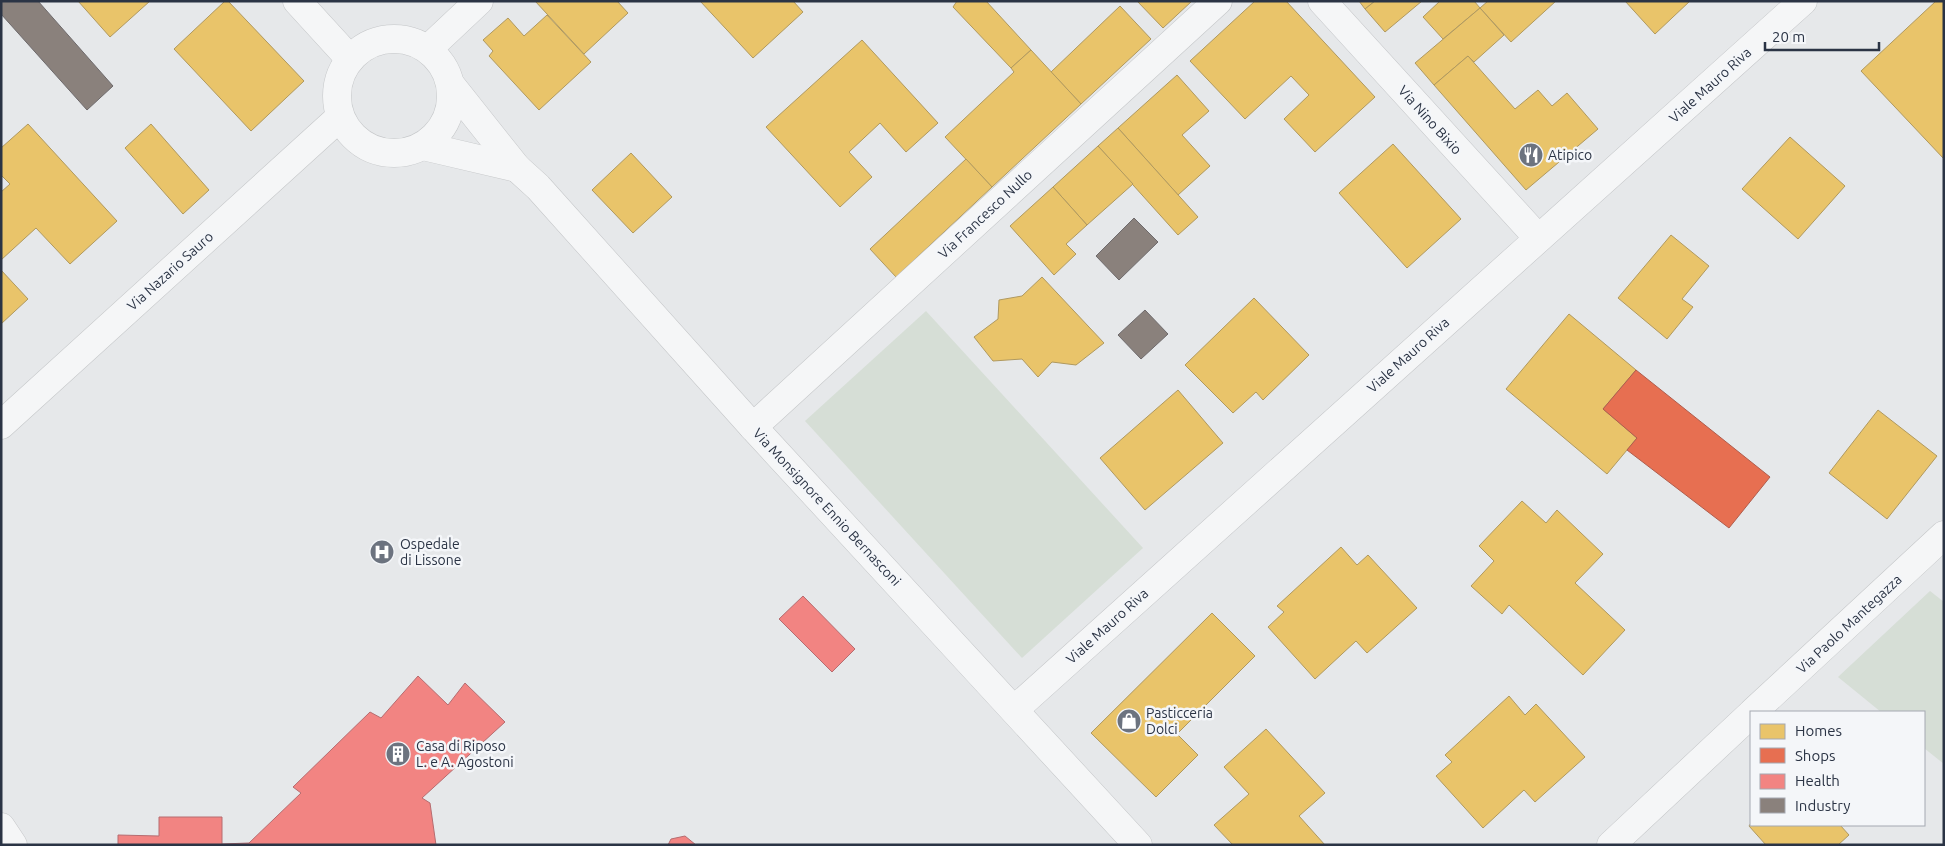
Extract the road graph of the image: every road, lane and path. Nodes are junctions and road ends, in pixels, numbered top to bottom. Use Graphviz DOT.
graph roads {
  1 [pos="297,1"];
  2 [pos="479,1"];
  3 [pos="1218,1"];
  4 [pos="1322,1"];
  5 [pos="1803,1"];
  6 [pos="428,49"];
  7 [pos="350,59"];
  8 [pos="451,85"];
  9 [pos="340,117"];
  10 [pos="424,146"];
  11 [pos="518,168"];
  12 [pos="1538,238"];
  13 [pos="1,425"];
  14 [pos="753,427"];
  15 [pos="1944,535"];
  16 [pos="1014,710"];
  17 [pos="1754,711"];
  18 [pos="1750,715"];
  19 [pos="1,827"];
  20 [pos="12,845"];
  21 [pos="1138,845"];
  22 [pos="1611,845"];
  1 -- 7 [label="street"];
  2 -- 6 [label="street"];
  3 -- 14 [label="street, Via Francesco Nullo"];
  4 -- 12 [label="street, Via Nino Bixio"];
  5 -- 12 [label="street, Viale Mauro Riva"];
  6 -- 7 [label="street"];
  6 -- 8 [label="street"];
  7 -- 9 [label="street"];
  8 -- 10 [label="street"];
  8 -- 11 [label="street, Via Monsignore Ennio Bernasconi"];
  9 -- 10 [label="street"];
  9 -- 13 [label="street, Via Nazario Sauro"];
  10 -- 11 [label="street"];
  11 -- 14 [label="street, Via Monsignore Ennio Bernasconi"];
  12 -- 16 [label="street, Viale Mauro Riva"];
  14 -- 16 [label="street, Via Monsignore Ennio Bernasconi"];
  15 -- 17 [label="street, Via Paolo Mantegazza"];
  16 -- 21 [label="street, Via Monsignore Ennio Bernasconi"];
  18 -- 22 [label="street, Via Paolo Mantegazza"];
  19 -- 20 [label="street"];
}
